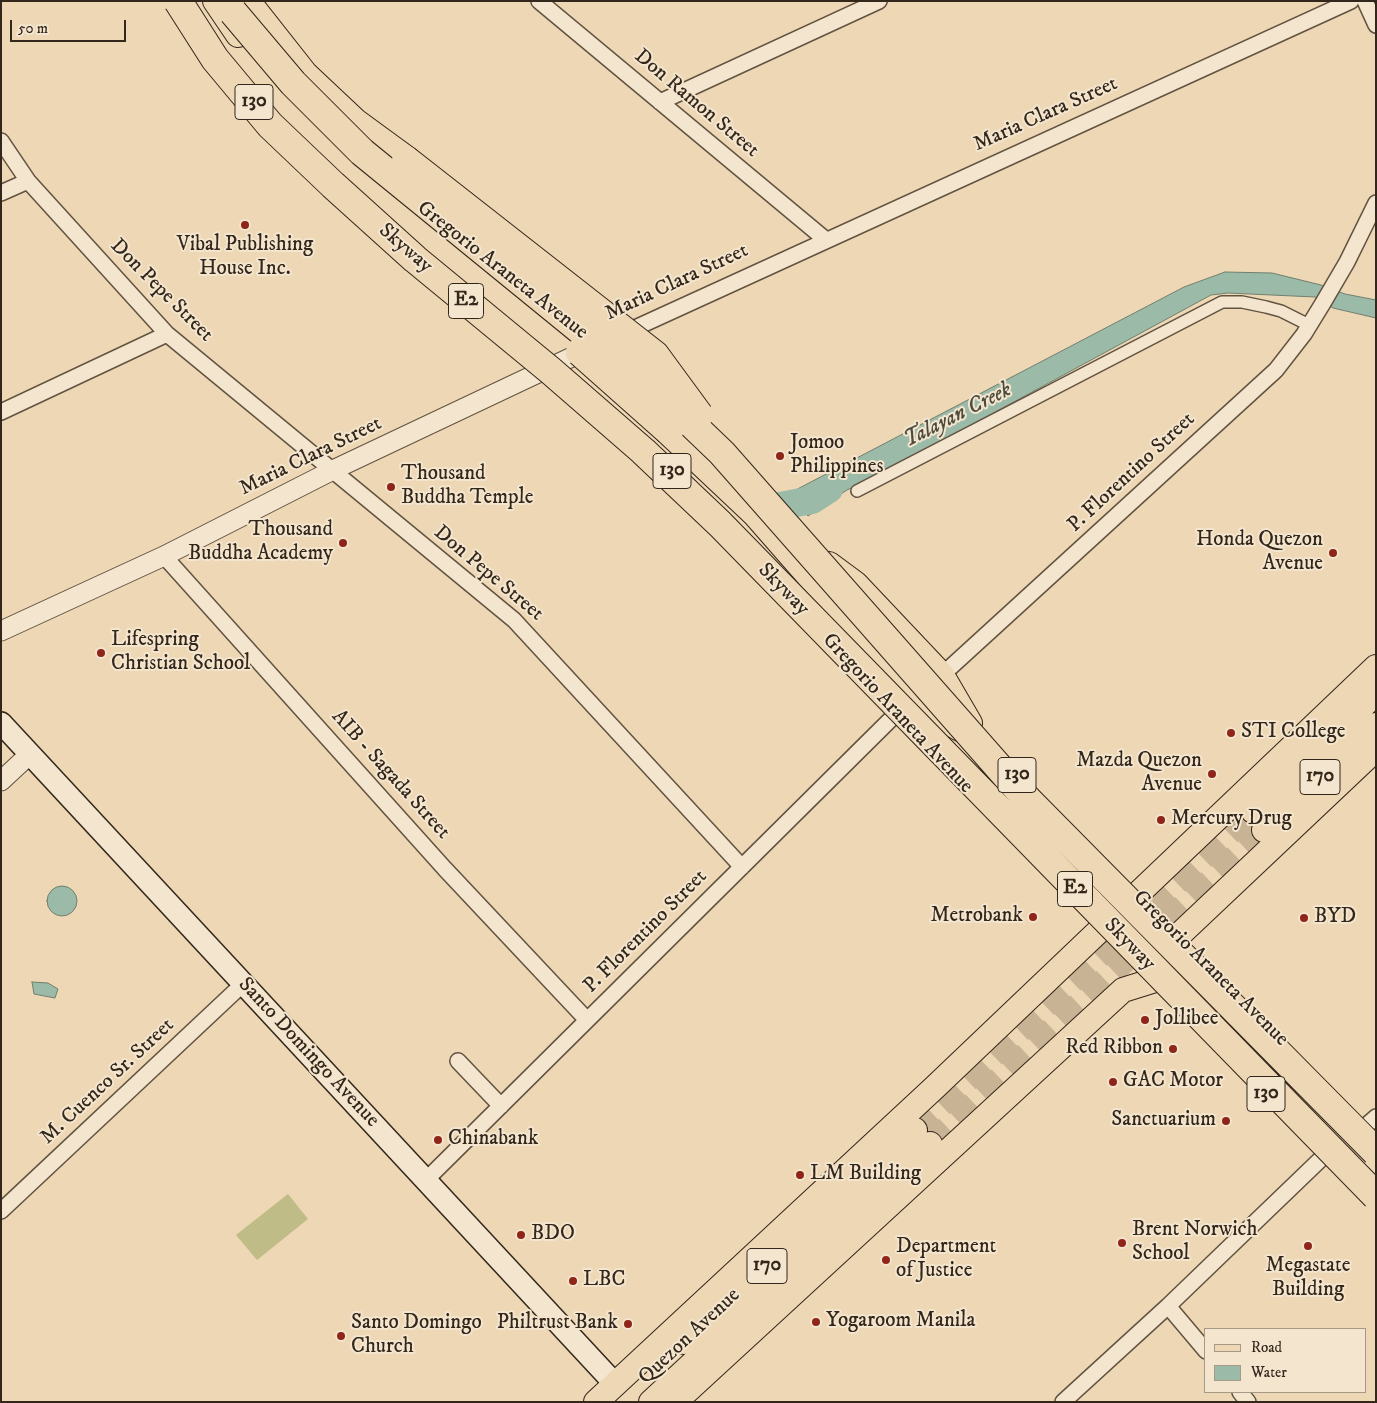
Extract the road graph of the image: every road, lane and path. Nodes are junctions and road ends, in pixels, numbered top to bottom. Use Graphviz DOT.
graph roads {
  1 [pos="174,1"];
  2 [pos="178,1"];
  3 [pos="538,1"];
  4 [pos="878,1"];
  5 [pos="1351,1"];
  6 [pos="1365,1"];
  7 [pos="230,5"];
  8 [pos="1376,25"];
  9 [pos="660,102"];
  10 [pos="1,141"];
  11 [pos="28,181"];
  12 [pos="1,193"];
  13 [pos="1376,203"];
  14 [pos="826,240"];
  15 [pos="1310,325"];
  16 [pos="167,334"];
  17 [pos="596,345"];
  18 [pos="557,365"];
  19 [pos="1,412"];
  20 [pos="722,453"];
  21 [pos="333,470"];
  22 [pos="858,492"];
  23 [pos="759,507"];
  24 [pos="792,535"];
  25 [pos="164,556"];
  26 [pos="1,631"];
  27 [pos="1376,667"];
  28 [pos="942,675"];
  29 [pos="1376,692"];
  30 [pos="896,714"];
  31 [pos="1,723"];
  32 [pos="1376,725"];
  33 [pos="981,740"];
  34 [pos="1376,749"];
  35 [pos="30,754"];
  36 [pos="1,781"];
  37 [pos="742,867"];
  38 [pos="1136,894"];
  39 [pos="1102,926"];
  40 [pos="1178,936"];
  41 [pos="1155,980"];
  42 [pos="244,983"];
  43 [pos="588,1020"];
  44 [pos="458,1061"];
  45 [pos="1313,1073"];
  46 [pos="501,1106"];
  47 [pos="1373,1125"];
  48 [pos="1376,1152"];
  49 [pos="1330,1160"];
  50 [pos="1376,1160"];
  51 [pos="426,1180"];
  52 [pos="1376,1190"];
  53 [pos="1376,1196"];
  54 [pos="1376,1208"];
  55 [pos="1,1211"];
  56 [pos="1168,1306"];
  57 [pos="1204,1349"];
  58 [pos="617,1393"];
  59 [pos="596,1402"];
  60 [pos="651,1402"];
  61 [pos="675,1402"];
  62 [pos="1063,1402"];
  1 -- 18 [label="main road, Gregorio Araneta Avenue / 130"];
  2 -- 53 [label="highway, Skyway / E2, bridge"];
  3 -- 9 [label="street, Don Ramon Street"];
  4 -- 9 [label="street"];
  5 -- 14 [label="street, Maria Clara Street"];
  6 -- 8 [label="street"];
  7 -- 17 [label="main road, Gregorio Araneta Avenue / 130"];
  7 -- 20 [label="highway, Skyway / E2, bridge"];
  7 -- 20 [label="highway, bridge"];
  7 -- 23 [label="highway, bridge"];
  9 -- 14 [label="street, Don Ramon Street"];
  10 -- 11 [label="street, Don Pepe Street"];
  11 -- 12 [label="street"];
  11 -- 16 [label="street, Don Pepe Street"];
  13 -- 15 [label="street, P. Florentino Street"];
  14 -- 17 [label="street, Maria Clara Street"];
  15 -- 22 [label="street"];
  15 -- 28 [label="street, P. Florentino Street"];
  16 -- 19 [label="street"];
  16 -- 21 [label="street, Don Pepe Street"];
  17 -- 18 [label="street, Maria Clara Street"];
  17 -- 23 [label="main road, Gregorio Araneta Avenue / 130"];
  18 -- 21 [label="street, Maria Clara Street"];
  18 -- 30 [label="main road, Gregorio Araneta Avenue / 130"];
  20 -- 48 [label="highway, Skyway / E2, bridge"];
  21 -- 25 [label="street, Maria Clara Street"];
  21 -- 37 [label="street, Don Pepe Street"];
  23 -- 24 [label="main road, Gregorio Araneta Avenue / 130, bridge"];
  23 -- 33 [label="highway"];
  24 -- 28 [label="main road, Gregorio Araneta Avenue / 130"];
  24 -- 33 [label="main road, Gregorio Araneta Avenue / 130"];
  25 -- 26 [label="street, Maria Clara Street"];
  25 -- 43 [label="street, AIB - Sagada Street"];
  27 -- 38 [label="main road"];
  28 -- 33 [label="main road, Gregorio Araneta Avenue / 130"];
  29 -- 32 [label="main road, 170"];
  30 -- 37 [label="street, P. Florentino Street"];
  30 -- 39 [label="main road, Gregorio Araneta Avenue / 130"];
  31 -- 35 [label="main road, Santo Domingo Avenue"];
  33 -- 38 [label="main road, Gregorio Araneta Avenue / 130"];
  34 -- 40 [label="main road"];
  35 -- 36 [label="street"];
  35 -- 42 [label="main road, Santo Domingo Avenue"];
  37 -- 43 [label="street, P. Florentino Street"];
  38 -- 39 [label="main road"];
  38 -- 40 [label="main road, Gregorio Araneta Avenue / 130"];
  39 -- 40 [label="main road"];
  39 -- 41 [label="main road, Gregorio Araneta Avenue / 130"];
  39 -- 58 [label="main road"];
  40 -- 45 [label="main road, Gregorio Araneta Avenue / 130"];
  41 -- 49 [label="main road, Gregorio Araneta Avenue / 130"];
  41 -- 61 [label="main road"];
  42 -- 51 [label="main road, Santo Domingo Avenue"];
  42 -- 55 [label="street, M. Cuenco Sr. Street"];
  43 -- 46 [label="street, P. Florentino Street"];
  44 -- 46 [label="street"];
  45 -- 47 [label="main road, Gregorio Araneta Avenue / 130"];
  45 -- 50 [label="highway"];
  46 -- 51 [label="street, P. Florentino Street"];
  49 -- 52 [label="highway"];
  49 -- 54 [label="main road, Gregorio Araneta Avenue / 130"];
  49 -- 56 [label="street"];
  51 -- 58 [label="main road, Santo Domingo Avenue"];
  56 -- 57 [label="street"];
  56 -- 62 [label="street"];
  58 -- 59 [label="main road"];
  58 -- 60 [label="main road, Quezon Avenue / 170"];
}
